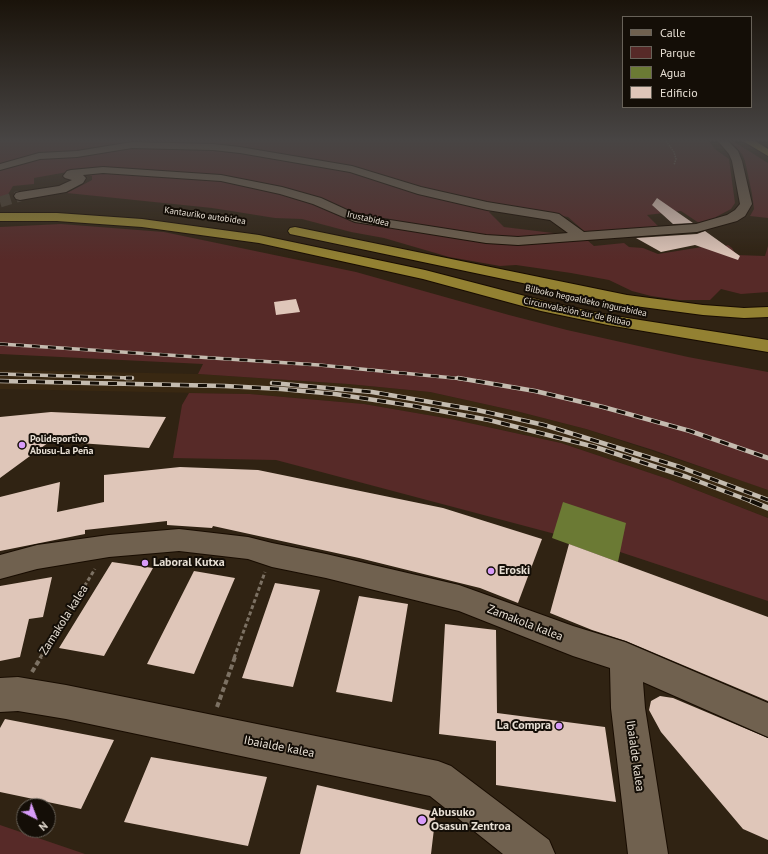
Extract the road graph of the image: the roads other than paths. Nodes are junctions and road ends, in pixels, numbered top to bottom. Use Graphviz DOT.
graph roads {
  1 [pos="79,181"];
  2 [pos="236,181"];
  3 [pos="389,181"];
  4 [pos="741,181"];
  5 [pos="20,196"];
  6 [pos="8,203"];
  7 [pos="48,204"];
  8 [pos="0,217"];
  9 [pos="282,228"];
  10 [pos="581,236"];
  11 [pos="407,255"];
  12 [pos="387,267"];
  13 [pos="768,312"];
  14 [pos="768,331"];
  15 [pos="768,346"];
  16 [pos="768,360"];
  17 [pos="0,566"];
  18 [pos="626,658"];
  19 [pos="9,694"];
  20 [pos="768,720"];
  21 [pos="535,854"];
  22 [pos="648,854"];
  1 -- 5 [label="street, Irustabidea"];
  2 -- 10 [label="street, Irustabidea"];
  3 -- 10 [label="street"];
  4 -- 10 [label="street, Irustabidea"];
  6 -- 7 [label="highway"];
  8 -- 12 [label="highway, Kantauriko autobidea"];
  9 -- 11 [label="highway"];
  11 -- 13 [label="highway"];
  11 -- 14 [label="highway, Bilboko hegoaldeko ingurabidea"];
  12 -- 15 [label="highway, Circunvalación sur de Bilbao"];
  12 -- 16 [label="highway"];
  17 -- 18 [label="street, Zamakola kalea"];
  18 -- 20 [label="street, Zamakola kalea"];
  18 -- 22 [label="street, Ibaialde kalea"];
  19 -- 21 [label="street, Ibaialde kalea"];
}
